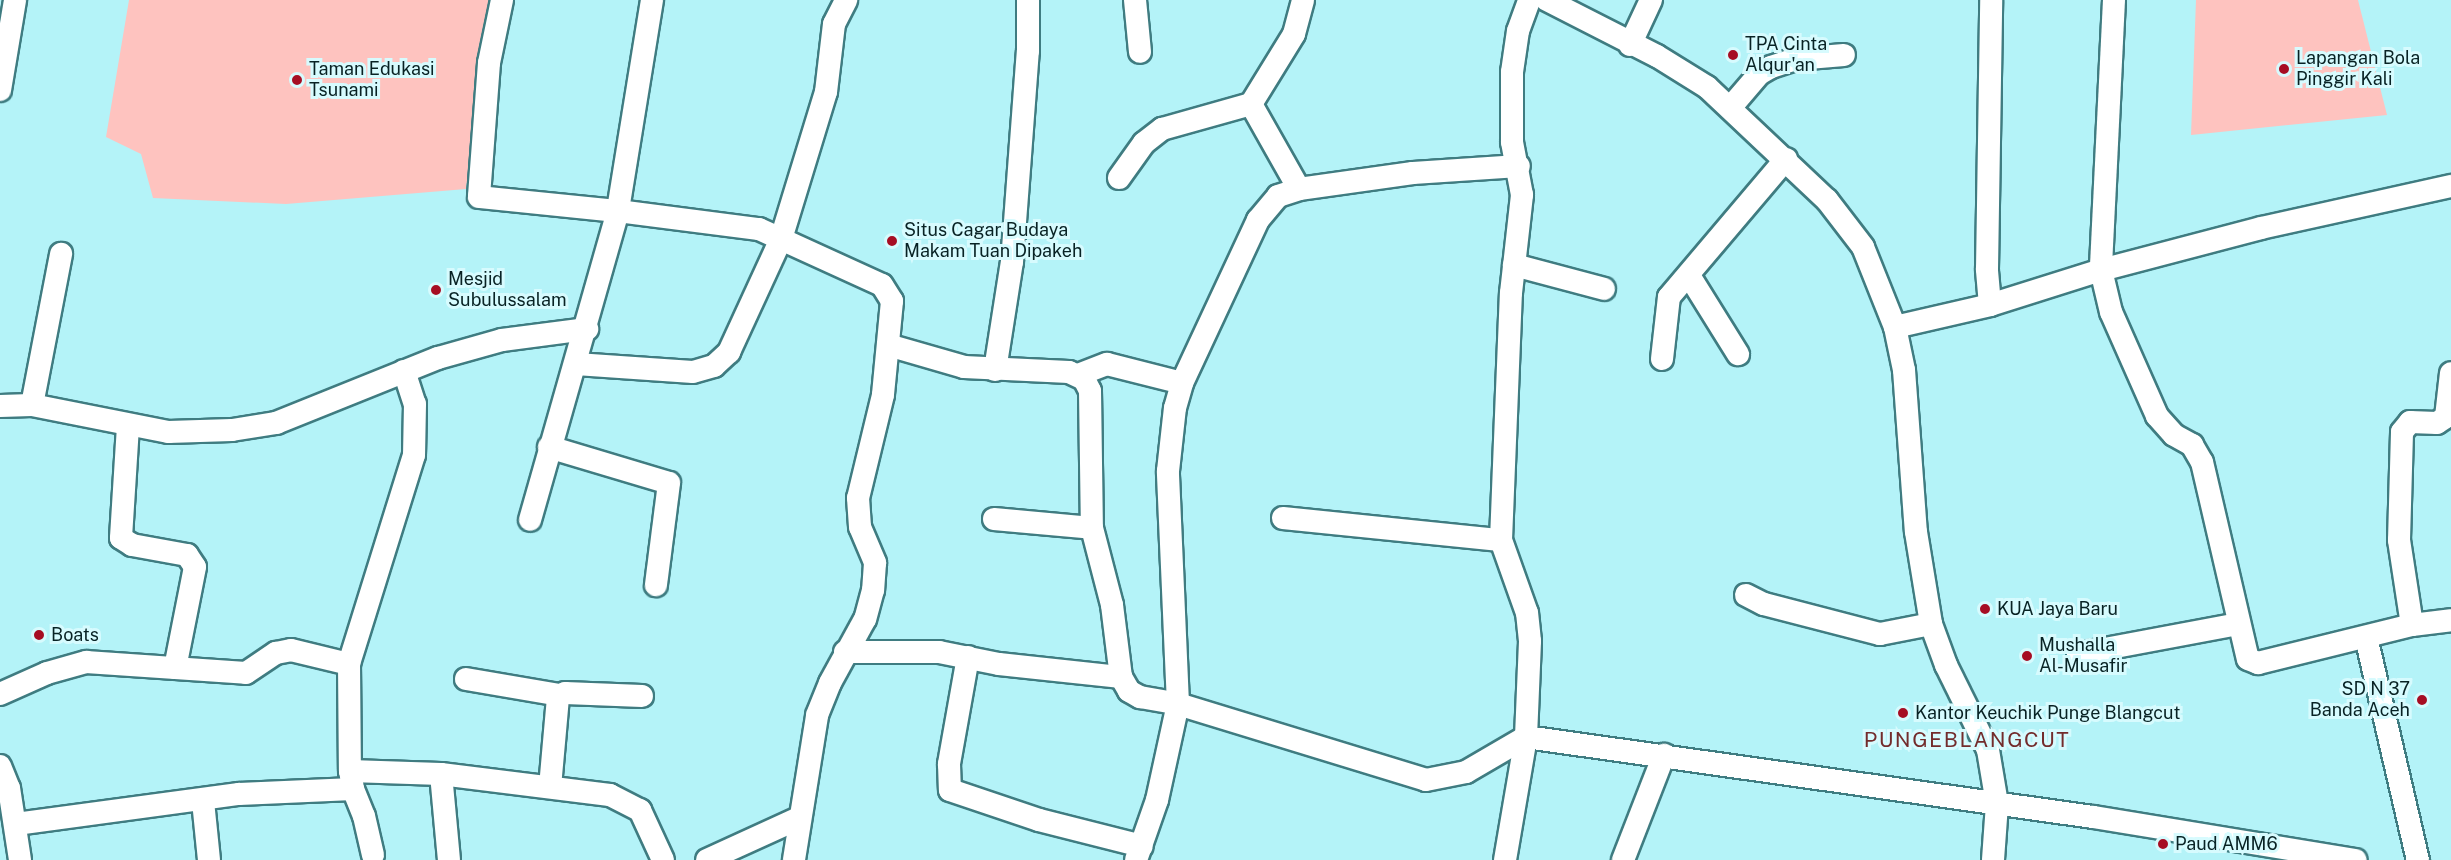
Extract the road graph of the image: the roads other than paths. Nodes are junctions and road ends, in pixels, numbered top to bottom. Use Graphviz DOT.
graph roads {
  1 [pos="15,0"];
  2 [pos="502,0"];
  3 [pos="652,0"];
  4 [pos="846,0"];
  5 [pos="1028,0"];
  6 [pos="1136,0"];
  7 [pos="1303,0"];
  8 [pos="1529,0"];
  9 [pos="1547,0"];
  10 [pos="1651,0"];
  11 [pos="1991,0"];
  12 [pos="2114,0"];
  13 [pos="1630,45"];
  14 [pos="1140,52"];
  15 [pos="1844,55"];
  16 [pos="0,90"];
  17 [pos="1251,104"];
  18 [pos="1730,108"];
  19 [pos="1786,159"];
  20 [pos="1519,166"];
  21 [pos="1119,178"];
  22 [pos="2451,186"];
  23 [pos="1299,189"];
  24 [pos="618,211"];
  25 [pos="781,239"];
  26 [pos="61,254"];
  27 [pos="1514,265"];
  28 [pos="2100,270"];
  29 [pos="1690,277"];
  30 [pos="1604,289"];
  31 [pos="1990,305"];
  32 [pos="1895,327"];
  33 [pos="587,329"];
  34 [pos="888,345"];
  35 [pos="1738,354"];
  36 [pos="1662,359"];
  37 [pos="576,364"];
  38 [pos="995,370"];
  39 [pos="404,371"];
  40 [pos="2451,373"];
  41 [pos="1078,375"];
  42 [pos="1182,383"];
  43 [pos="32,405"];
  44 [pos="0,406"];
  45 [pos="128,426"];
  46 [pos="549,447"];
  47 [pos="1283,518"];
  48 [pos="994,519"];
  49 [pos="530,520"];
  50 [pos="1092,528"];
  51 [pos="1501,540"];
  52 [pos="656,585"];
  53 [pos="1746,595"];
  54 [pos="2451,620"];
  55 [pos="1931,624"];
  56 [pos="2238,624"];
  57 [pos="2412,625"];
  58 [pos="2367,637"];
  59 [pos="845,652"];
  60 [pos="2078,654"];
  61 [pos="968,657"];
  62 [pos="349,664"];
  63 [pos="175,668"];
  64 [pos="1121,677"];
  65 [pos="466,679"];
  66 [pos="0,694"];
  67 [pos="561,695"];
  68 [pos="642,696"];
  69 [pos="1178,704"];
  70 [pos="1526,737"];
  71 [pos="1664,755"];
  72 [pos="0,766"];
  73 [pos="441,774"];
  74 [pos="352,780"];
  75 [pos="550,787"];
  76 [pos="204,801"];
  77 [pos="1997,804"];
  78 [pos="799,818"];
  79 [pos="16,824"];
  80 [pos="1139,853"];
  81 [pos="2280,854"];
  82 [pos="373,855"];
  83 [pos="20,860"];
  84 [pos="209,860"];
  85 [pos="449,860"];
  86 [pos="663,860"];
  87 [pos="707,860"];
  88 [pos="794,860"];
  89 [pos="1505,860"];
  90 [pos="1623,860"];
  91 [pos="1993,860"];
  92 [pos="2355,860"];
  93 [pos="2418,860"];
  1 -- 16 [label="street"];
  2 -- 24 [label="street"];
  3 -- 24 [label="street"];
  4 -- 25 [label="street"];
  5 -- 38 [label="street"];
  6 -- 14 [label="street"];
  7 -- 17 [label="street"];
  8 -- 20 [label="street"];
  9 -- 13 [label="street"];
  10 -- 13 [label="street"];
  11 -- 31 [label="street"];
  12 -- 28 [label="street"];
  13 -- 18 [label="street"];
  15 -- 18 [label="street"];
  17 -- 21 [label="street"];
  17 -- 23 [label="street"];
  18 -- 19 [label="street"];
  19 -- 29 [label="street"];
  19 -- 32 [label="street"];
  20 -- 23 [label="street"];
  20 -- 27 [label="street"];
  22 -- 28 [label="street"];
  23 -- 42 [label="street"];
  24 -- 25 [label="street"];
  24 -- 33 [label="street"];
  25 -- 34 [label="street"];
  25 -- 37 [label="street"];
  26 -- 43 [label="street"];
  27 -- 30 [label="street"];
  27 -- 51 [label="street"];
  28 -- 31 [label="street"];
  28 -- 56 [label="street"];
  29 -- 35 [label="street"];
  29 -- 36 [label="street"];
  31 -- 32 [label="street"];
  32 -- 55 [label="street"];
  33 -- 37 [label="street"];
  33 -- 39 [label="street"];
  34 -- 38 [label="street"];
  34 -- 59 [label="street"];
  37 -- 46 [label="street"];
  38 -- 41 [label="street"];
  39 -- 45 [label="street"];
  39 -- 62 [label="street"];
  40 -- 57 [label="street"];
  41 -- 42 [label="street"];
  41 -- 50 [label="street"];
  42 -- 69 [label="street"];
  43 -- 44 [label="street"];
  43 -- 45 [label="street"];
  45 -- 63 [label="street"];
  46 -- 49 [label="street"];
  46 -- 52 [label="street"];
  47 -- 51 [label="street"];
  48 -- 50 [label="street"];
  50 -- 64 [label="street"];
  51 -- 70 [label="street"];
  53 -- 55 [label="street"];
  54 -- 57 [label="street"];
  55 -- 77 [label="street"];
  56 -- 58 [label="street"];
  56 -- 60 [label="street"];
  57 -- 58 [label="street"];
  58 -- 93 [label="street"];
  59 -- 61 [label="street"];
  59 -- 78 [label="street"];
  61 -- 64 [label="street"];
  61 -- 80 [label="street"];
  62 -- 63 [label="street"];
  62 -- 74 [label="street"];
  63 -- 66 [label="street"];
  64 -- 69 [label="street"];
  65 -- 67 [label="street"];
  67 -- 68 [label="street"];
  67 -- 75 [label="street"];
  69 -- 70 [label="street"];
  69 -- 80 [label="street"];
  70 -- 71 [label="street"];
  70 -- 89 [label="street"];
  71 -- 77 [label="street"];
  71 -- 90 [label="street"];
  72 -- 79 [label="street"];
  73 -- 74 [label="street"];
  73 -- 75 [label="street"];
  73 -- 85 [label="street"];
  74 -- 76 [label="street"];
  74 -- 82 [label="street"];
  75 -- 86 [label="street"];
  76 -- 79 [label="street"];
  76 -- 84 [label="street"];
  77 -- 81 [label="street"];
  77 -- 91 [label="street"];
  78 -- 87 [label="street"];
  78 -- 88 [label="street"];
  79 -- 83 [label="street"];
  81 -- 92 [label="street"];
}
